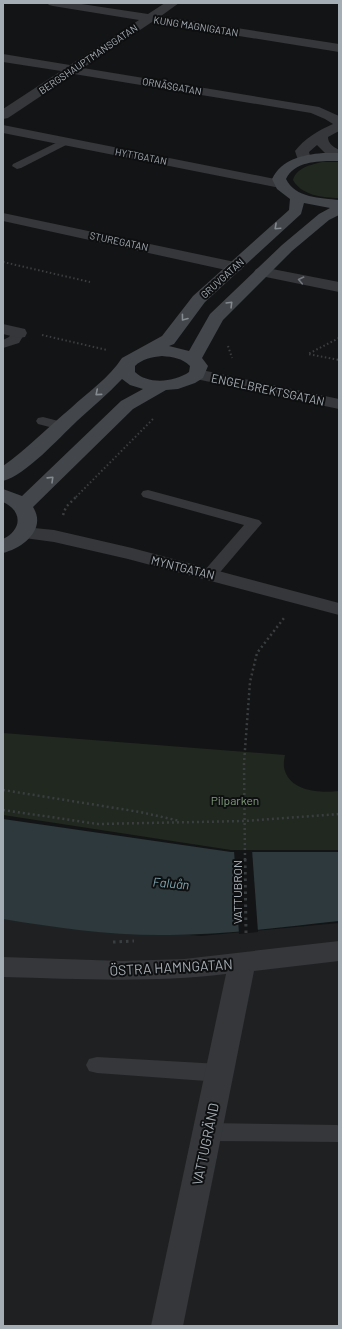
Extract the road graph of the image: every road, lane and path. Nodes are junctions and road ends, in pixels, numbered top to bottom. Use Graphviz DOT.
graph roads {
  1 [pos="53,3"];
  2 [pos="172,3"];
  3 [pos="148,19"];
  4 [pos="339,48"];
  5 [pos="3,58"];
  6 [pos="73,70"];
  7 [pos="3,115"];
  8 [pos="339,122"];
  9 [pos="339,126"];
  10 [pos="3,129"];
  11 [pos="321,136"];
  12 [pos="66,141"];
  13 [pos="339,156"];
  14 [pos="304,160"];
  15 [pos="17,166"];
  16 [pos="280,184"];
  17 [pos="298,197"];
  18 [pos="339,204"];
  19 [pos="339,210"];
  20 [pos="3,217"];
  21 [pos="3,262"];
  22 [pos="235,266"];
  23 [pos="262,272"];
  24 [pos="90,282"];
  25 [pos="339,287"];
  26 [pos="3,329"];
  27 [pos="19,332"];
  28 [pos="339,338"];
  29 [pos="228,340"];
  30 [pos="3,344"];
  31 [pos="112,351"];
  32 [pos="140,354"];
  33 [pos="233,359"];
  34 [pos="339,360"];
  35 [pos="126,366"];
  36 [pos="195,366"];
  37 [pos="162,386"];
  38 [pos="339,404"];
  39 [pos="43,421"];
  40 [pos="150,423"];
  41 [pos="61,426"];
  42 [pos="3,475"];
  43 [pos="148,494"];
  44 [pos="3,495"];
  45 [pos="23,506"];
  46 [pos="66,519"];
  47 [pos="24,533"];
  48 [pos="3,547"];
  49 [pos="210,574"];
  50 [pos="300,598"];
  51 [pos="339,609"];
  52 [pos="3,790"];
  53 [pos="3,810"];
  54 [pos="339,814"];
  55 [pos="245,821"];
  56 [pos="185,823"];
  57 [pos="247,934"];
  58 [pos="138,941"];
  59 [pos="108,942"];
  60 [pos="339,952"];
  61 [pos="242,962"];
  62 [pos="3,967"];
  63 [pos="97,1065"];
  64 [pos="220,1073"];
  65 [pos="337,1134"];
  66 [pos="204,1144"];
  67 [pos="167,1326"];
  1 -- 3 [label="street, KUNG MAGNIGATAN"];
  2 -- 3 [label="street, BERGSHAUPTMANSGATAN"];
  3 -- 4 [label="street, KUNG MAGNIGATAN"];
  3 -- 6 [label="street, BERGSHAUPTMANSGATAN"];
  5 -- 6 [label="street, ORNÄSGATAN"];
  6 -- 7 [label="street, BERGSHAUPTMANSGATAN"];
  6 -- 8 [label="street, ORNÄSGATAN"];
  9 -- 11 [label="street"];
  10 -- 12 [label="street, HYTTGATAN"];
  11 -- 13 [label="street"];
  11 -- 14 [label="street"];
  12 -- 15 [label="lane"];
  12 -- 16 [label="street, HYTTGATAN"];
  13 -- 14 [label="main road"];
  14 -- 16 [label="main road"];
  16 -- 17 [label="main road"];
  17 -- 18 [label="main road"];
  17 -- 22 [label="main road, GRUVGATAN, one-way"];
  19 -- 23 [label="main road, GRUVGATAN"];
  20 -- 22 [label="street, STUREGATAN"];
  21 -- 24 [label="path"];
  22 -- 32 [label="main road, GRUVGATAN, one-way"];
  25 -- 23 [label="street, one-way"];
  36 -- 23 [label="main road, GRUVGATAN, one-way"];
  26 -- 27 [label="street"];
  27 -- 30 [label="lane"];
  27 -- 31 [label="path"];
  28 -- 34 [label="path"];
  29 -- 33 [label="path"];
  32 -- 35 [label="main road, GRUVGATAN"];
  32 -- 36 [label="main road"];
  35 -- 37 [label="main road"];
  35 -- 41 [label="main road, one-way"];
  36 -- 37 [label="main road"];
  36 -- 38 [label="street, ENGELBREKTSGATAN"];
  45 -- 37 [label="main road, one-way"];
  39 -- 41 [label="lane"];
  40 -- 46 [label="path"];
  41 -- 42 [label="main road"];
  43 -- 49 [label="lane"];
  44 -- 45 [label="main road"];
  45 -- 47 [label="main road"];
  47 -- 48 [label="main road"];
  47 -- 49 [label="street, MYNTGATAN"];
  49 -- 50 [label="street, MYNTGATAN"];
  50 -- 51 [label="street, MYNTGATAN"];
  50 -- 55 [label="path, VATTUBRON"];
  52 -- 56 [label="path"];
  53 -- 56 [label="path"];
  54 -- 55 [label="path"];
  55 -- 56 [label="path"];
  55 -- 57 [label="path, VATTUBRON"];
  58 -- 59 [label="path"];
  60 -- 61 [label="street, ÖSTRA HAMNGATAN"];
  61 -- 62 [label="street, ÖSTRA HAMNGATAN"];
  61 -- 64 [label="street, VATTUGRÄND"];
  63 -- 64 [label="lane"];
  64 -- 66 [label="street, VATTUGRÄND"];
  65 -- 66 [label="lane"];
  66 -- 67 [label="street, VATTUGRÄND"];
}
